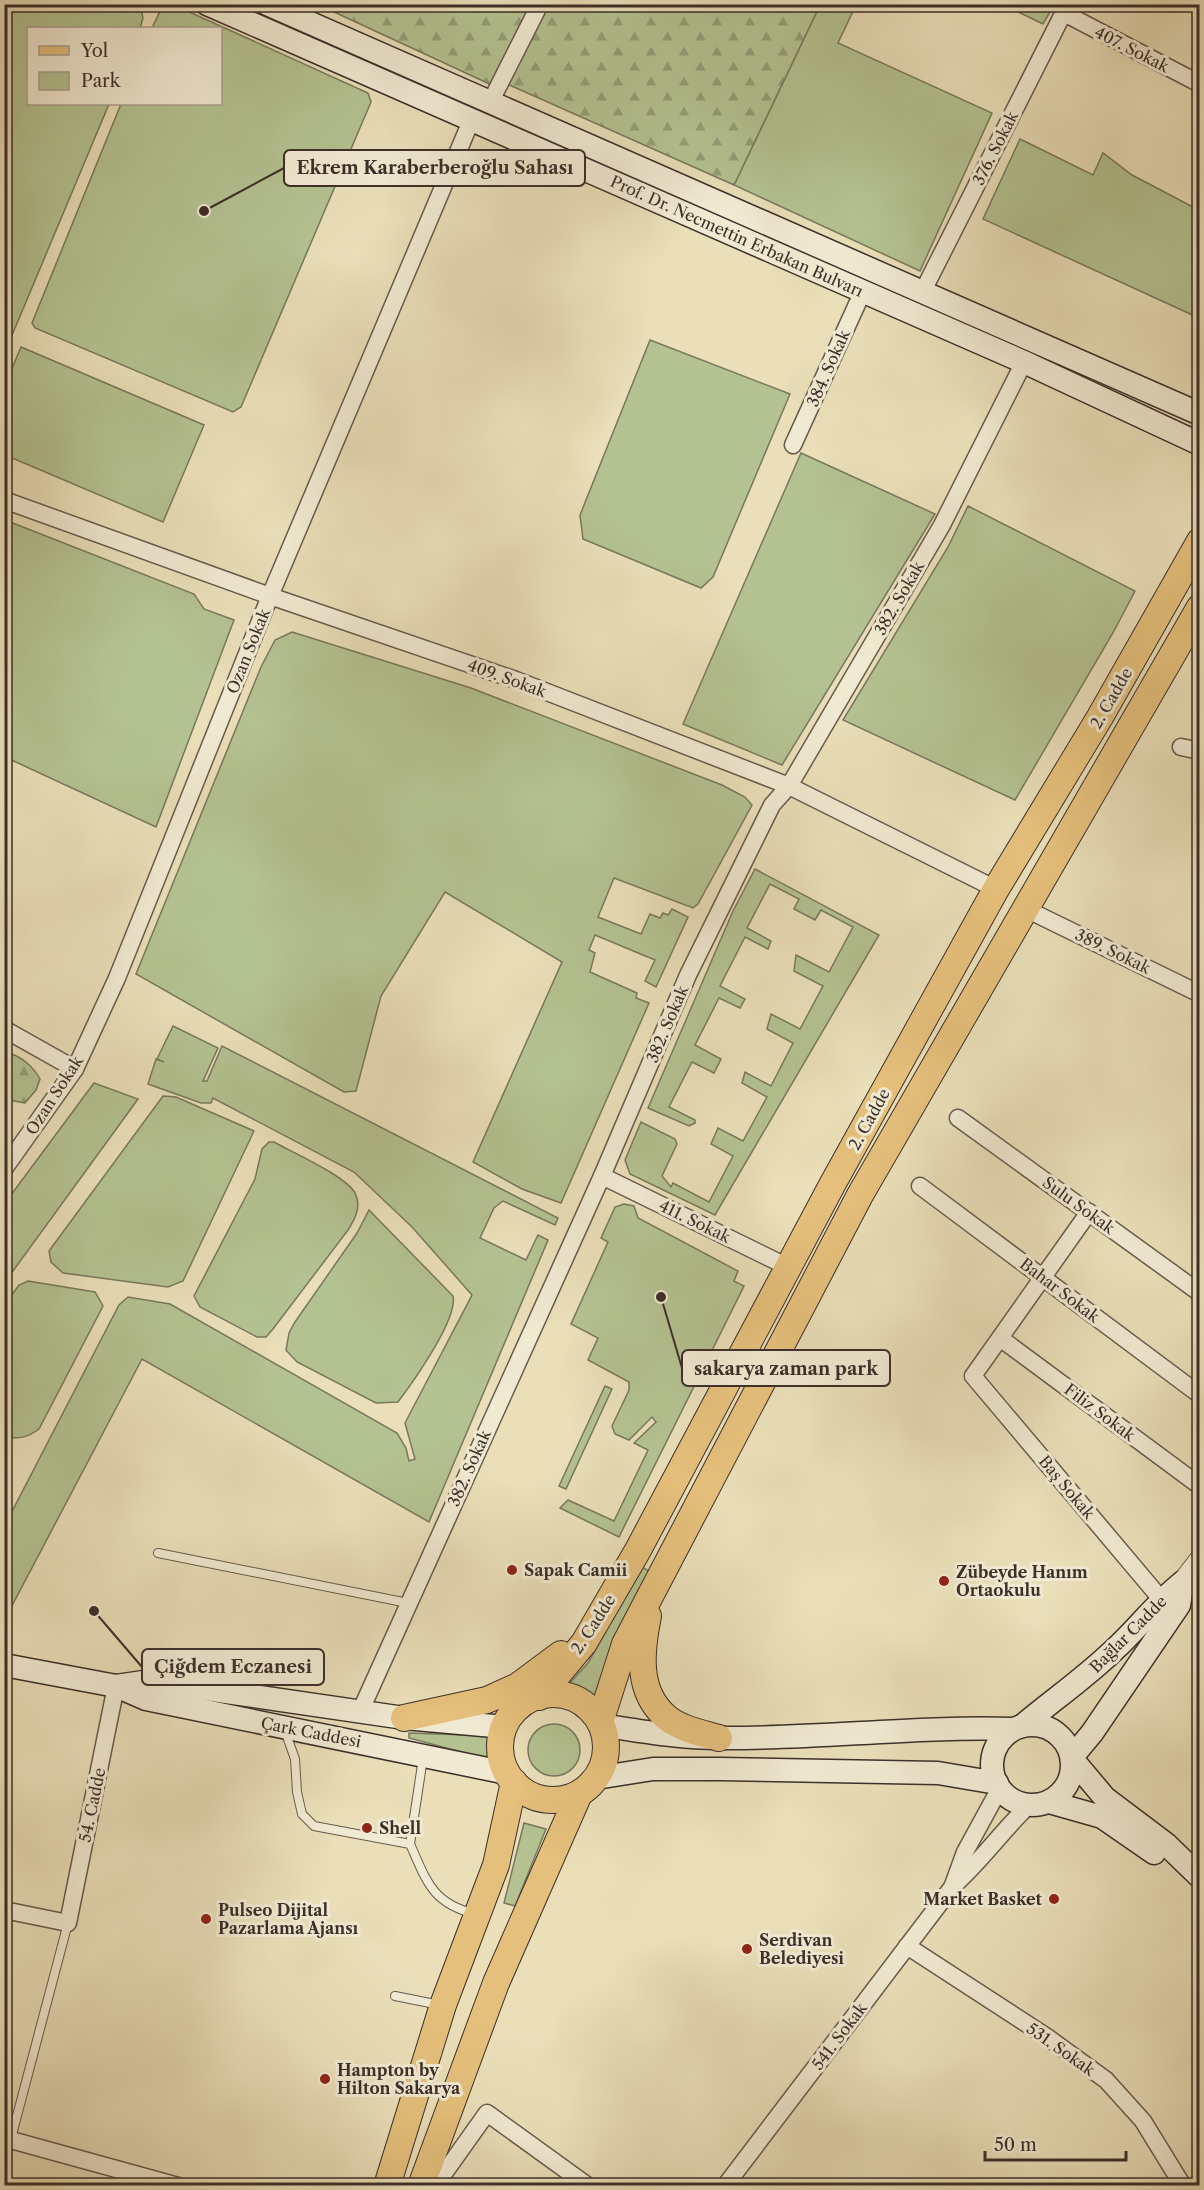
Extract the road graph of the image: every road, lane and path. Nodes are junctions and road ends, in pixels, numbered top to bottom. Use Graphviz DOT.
graph roads {
  1 [pos="207,4"];
  2 [pos="267,4"];
  3 [pos="540,4"];
  4 [pos="1066,9"];
  5 [pos="1200,84"];
  6 [pos="493,103"];
  7 [pos="471,121"];
  8 [pos="863,291"];
  9 [pos="923,291"];
  10 [pos="1024,362"];
  11 [pos="1200,414"];
  12 [pos="1200,444"];
  13 [pos="793,446"];
  14 [pos="4,500"];
  15 [pos="1200,541"];
  16 [pos="270,596"];
  17 [pos="1200,607"];
  18 [pos="1181,747"];
  19 [pos="1200,751"];
  20 [pos="789,786"];
  21 [pos="996,889"];
  22 [pos="1026,909"];
  23 [pos="1200,994"];
  24 [pos="4,1029"];
  25 [pos="75,1070"];
  26 [pos="958,1118"];
  27 [pos="4,1168"];
  28 [pos="602,1176"];
  29 [pos="920,1186"];
  30 [pos="1089,1212"];
  31 [pos="789,1266"];
  32 [pos="1042,1278"];
  33 [pos="1200,1293"];
  34 [pos="1000,1338"];
  35 [pos="1200,1395"];
  36 [pos="1200,1486"];
  37 [pos="638,1550"];
  38 [pos="158,1553"];
  39 [pos="1200,1560"];
  40 [pos="1183,1582"];
  41 [pos="651,1596"];
  42 [pos="1161,1599"];
  43 [pos="408,1603"];
  44 [pos="4,1665"];
  45 [pos="116,1686"];
  46 [pos="539,1697"];
  47 [pos="360,1712"];
  48 [pos="404,1718"];
  49 [pos="600,1724"];
  50 [pos="505,1727"];
  51 [pos="1017,1727"];
  52 [pos="284,1728"];
  53 [pos="718,1738"];
  54 [pos="423,1754"];
  55 [pos="1072,1758"];
  56 [pos="510,1777"];
  57 [pos="587,1786"];
  58 [pos="998,1786"];
  59 [pos="1039,1803"];
  60 [pos="410,1844"];
  61 [pos="1200,1878"];
  62 [pos="953,1886"];
  63 [pos="4,1910"];
  64 [pos="479,1915"];
  65 [pos="68,1923"];
  66 [pos="907,1946"];
  67 [pos="394,1996"];
  68 [pos="443,2005"];
  69 [pos="11,2140"];
  70 [pos="4,2166"];
  71 [pos="178,2186"];
  72 [pos="387,2186"];
  73 [pos="421,2186"];
  74 [pos="435,2186"];
  75 [pos="588,2186"];
  76 [pos="725,2186"];
  77 [pos="1183,2186"];
  1 -- 7 [label="main road, Prof. Dr. Necmettin Erbakan Bulvarı"];
  2 -- 6 [label="main road, Prof. Dr. Necmettin Erbakan Bulvarı"];
  3 -- 6 [label="street"];
  4 -- 5 [label="street, 407. Sokak"];
  4 -- 9 [label="street, 376. Sokak"];
  6 -- 9 [label="main road, Prof. Dr. Necmettin Erbakan Bulvarı"];
  7 -- 8 [label="main road, Prof. Dr. Necmettin Erbakan Bulvarı"];
  7 -- 16 [label="street, Ozan Sokak"];
  8 -- 10 [label="main road, Prof. Dr. Necmettin Erbakan Bulvarı"];
  8 -- 13 [label="street, 384. Sokak"];
  9 -- 11 [label="main road, Prof. Dr. Necmettin Erbakan Bulvarı"];
  10 -- 12 [label="main road, Prof. Dr. Necmettin Erbakan Bulvarı"];
  10 -- 20 [label="street, 382. Sokak"];
  14 -- 16 [label="street, 409. Sokak"];
  15 -- 21 [label="main road, 2. Cadde"];
  16 -- 20 [label="street, 409. Sokak"];
  16 -- 25 [label="street, Ozan Sokak"];
  17 -- 22 [label="main road, 2. Cadde"];
  18 -- 19 [label="street"];
  20 -- 21 [label="street, 409. Sokak"];
  20 -- 28 [label="street, 382. Sokak"];
  21 -- 31 [label="main road, 2. Cadde"];
  22 -- 23 [label="street, 389. Sokak"];
  22 -- 41 [label="main road, 2. Cadde"];
  24 -- 25 [label="street"];
  25 -- 27 [label="street, Ozan Sokak"];
  26 -- 30 [label="street, Sulu Sokak"];
  28 -- 31 [label="street, 411. Sokak"];
  28 -- 43 [label="street, 382. Sokak"];
  29 -- 32 [label="street, Bahar Sokak"];
  30 -- 32 [label="street"];
  30 -- 33 [label="street, Sulu Sokak"];
  31 -- 37 [label="main road, 2. Cadde"];
  32 -- 34 [label="street"];
  32 -- 35 [label="street, Bahar Sokak"];
  34 -- 36 [label="street, Filiz Sokak"];
  34 -- 42 [label="street, Baş Sokak"];
  37 -- 46 [label="main road, 2. Cadde"];
  37 -- 48 [label="main road"];
  38 -- 43 [label="lane"];
  39 -- 40 [label="street"];
  40 -- 42 [label="main road, Bağlar Cadde"];
  40 -- 55 [label="main road, Bağlar Cadde"];
  41 -- 49 [label="main road, 2. Cadde"];
  41 -- 53 [label="main road"];
  42 -- 51 [label="main road, Bağlar Cadde"];
  43 -- 47 [label="street, 382. Sokak"];
  44 -- 45 [label="main road, Çark Caddesi"];
  45 -- 47 [label="main road, Çark Caddesi"];
  45 -- 52 [label="main road, Çark Caddesi"];
  45 -- 65 [label="street, 54. Cadde"];
  46 -- 49 [label="main road"];
  46 -- 50 [label="main road"];
  47 -- 48 [label="main road, Çark Caddesi"];
  48 -- 50 [label="main road, Çark Caddesi"];
  49 -- 53 [label="main road"];
  49 -- 57 [label="main road"];
  50 -- 56 [label="main road"];
  51 -- 53 [label="main road"];
  51 -- 55 [label="main road"];
  51 -- 58 [label="main road"];
  52 -- 54 [label="main road, Çark Caddesi"];
  52 -- 60 [label="lane"];
  54 -- 56 [label="main road, Çark Caddesi"];
  54 -- 60 [label="lane"];
  55 -- 59 [label="main road"];
  55 -- 61 [label="main road"];
  56 -- 57 [label="main road"];
  56 -- 64 [label="main road"];
  57 -- 58 [label="main road"];
  57 -- 73 [label="main road"];
  58 -- 59 [label="main road"];
  58 -- 62 [label="street"];
  59 -- 61 [label="main road"];
  59 -- 62 [label="street"];
  60 -- 64 [label="lane"];
  62 -- 66 [label="street, 541. Sokak"];
  63 -- 65 [label="street"];
  64 -- 68 [label="main road"];
  65 -- 69 [label="lane"];
  66 -- 76 [label="street, 541. Sokak"];
  66 -- 77 [label="street, 531. Sokak"];
  67 -- 68 [label="lane"];
  68 -- 72 [label="main road"];
  69 -- 70 [label="lane"];
  69 -- 71 [label="street"];
  74 -- 75 [label="street"];
}
